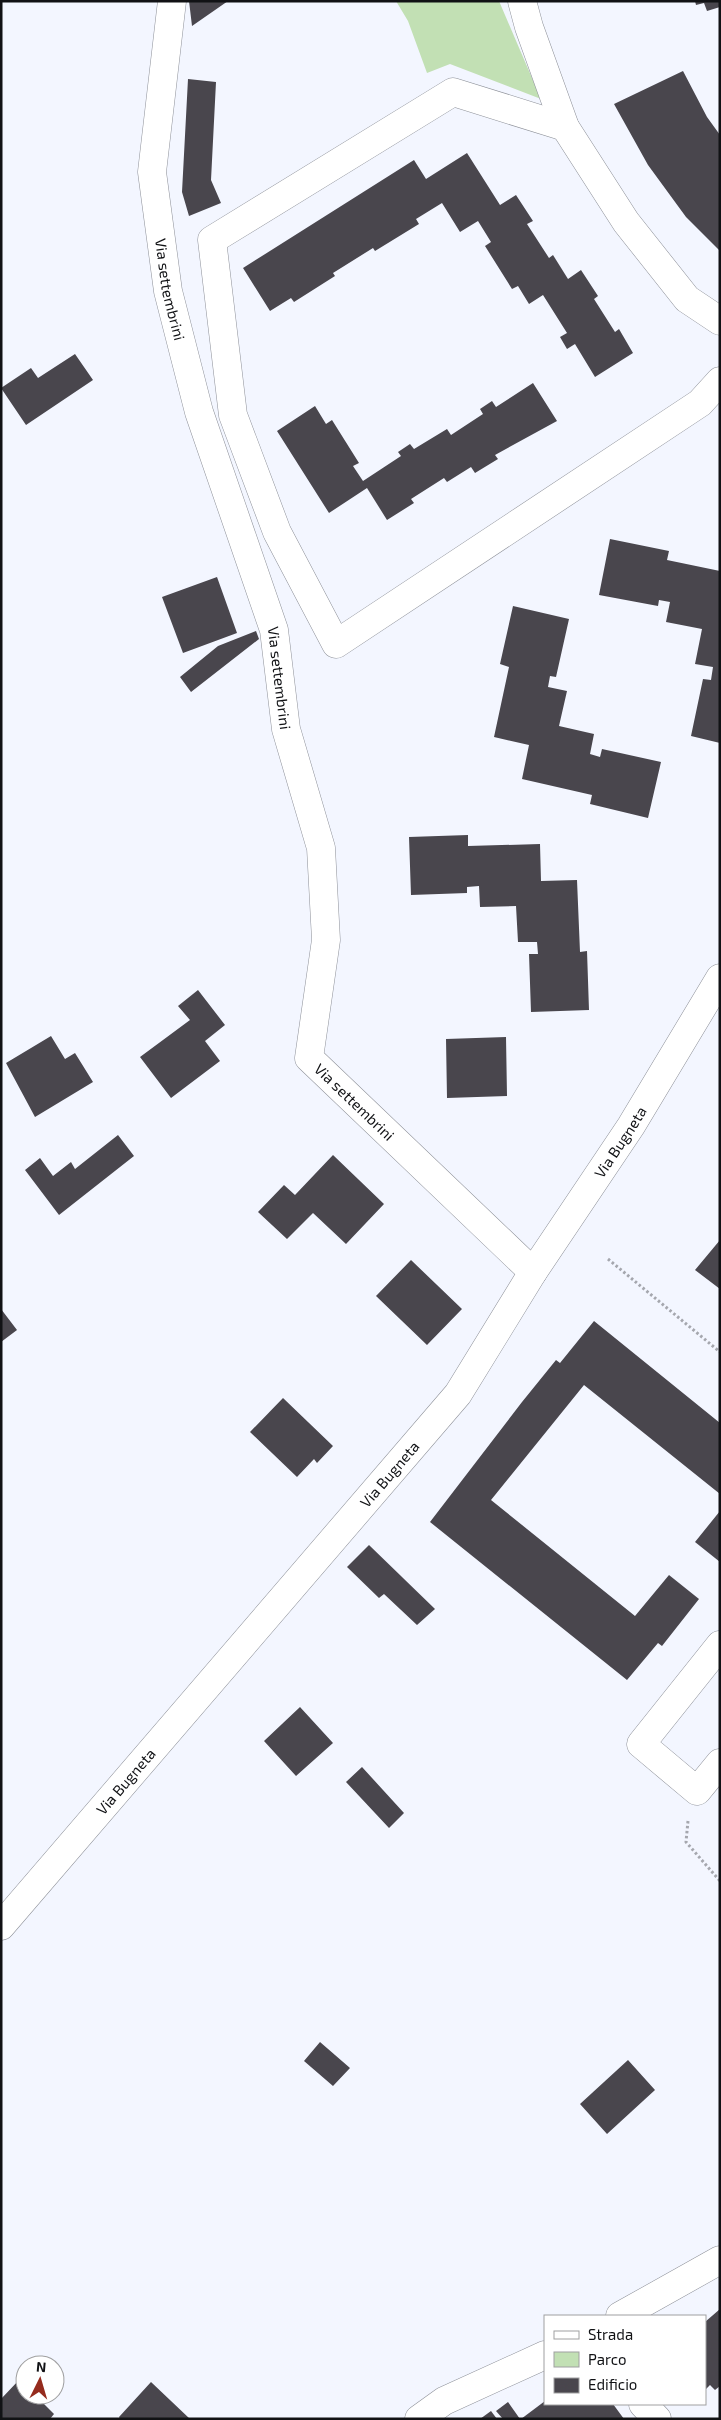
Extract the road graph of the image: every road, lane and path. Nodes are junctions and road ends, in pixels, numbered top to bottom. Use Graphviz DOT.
graph roads {
  1 [pos="172,1"];
  2 [pos="522,1"];
  3 [pos="565,127"];
  4 [pos="720,321"];
  5 [pos="720,381"];
  6 [pos="720,978"];
  7 [pos="608,1259"];
  8 [pos="533,1272"];
  9 [pos="720,1352"];
  10 [pos="720,1645"];
  11 [pos="720,1763"];
  12 [pos="697,1791"];
  13 [pos="720,1881"];
  14 [pos="1,1926"];
  15 [pos="720,2260"];
  16 [pos="622,2315"];
  17 [pos="544,2354"];
  18 [pos="645,2405"];
  19 [pos="419,2419"];
  20 [pos="656,2419"];
  1 -- 8 [label="street, Via settembrini"];
  2 -- 3 [label="street"];
  3 -- 4 [label="street"];
  3 -- 5 [label="street"];
  6 -- 8 [label="street, Via Bugneta"];
  7 -- 9 [label="path"];
  8 -- 14 [label="street, Via Bugneta"];
  10 -- 12 [label="street"];
  11 -- 12 [label="street"];
  12 -- 13 [label="path"];
  15 -- 16 [label="street"];
  17 -- 19 [label="street"];
  18 -- 20 [label="street"];
}
